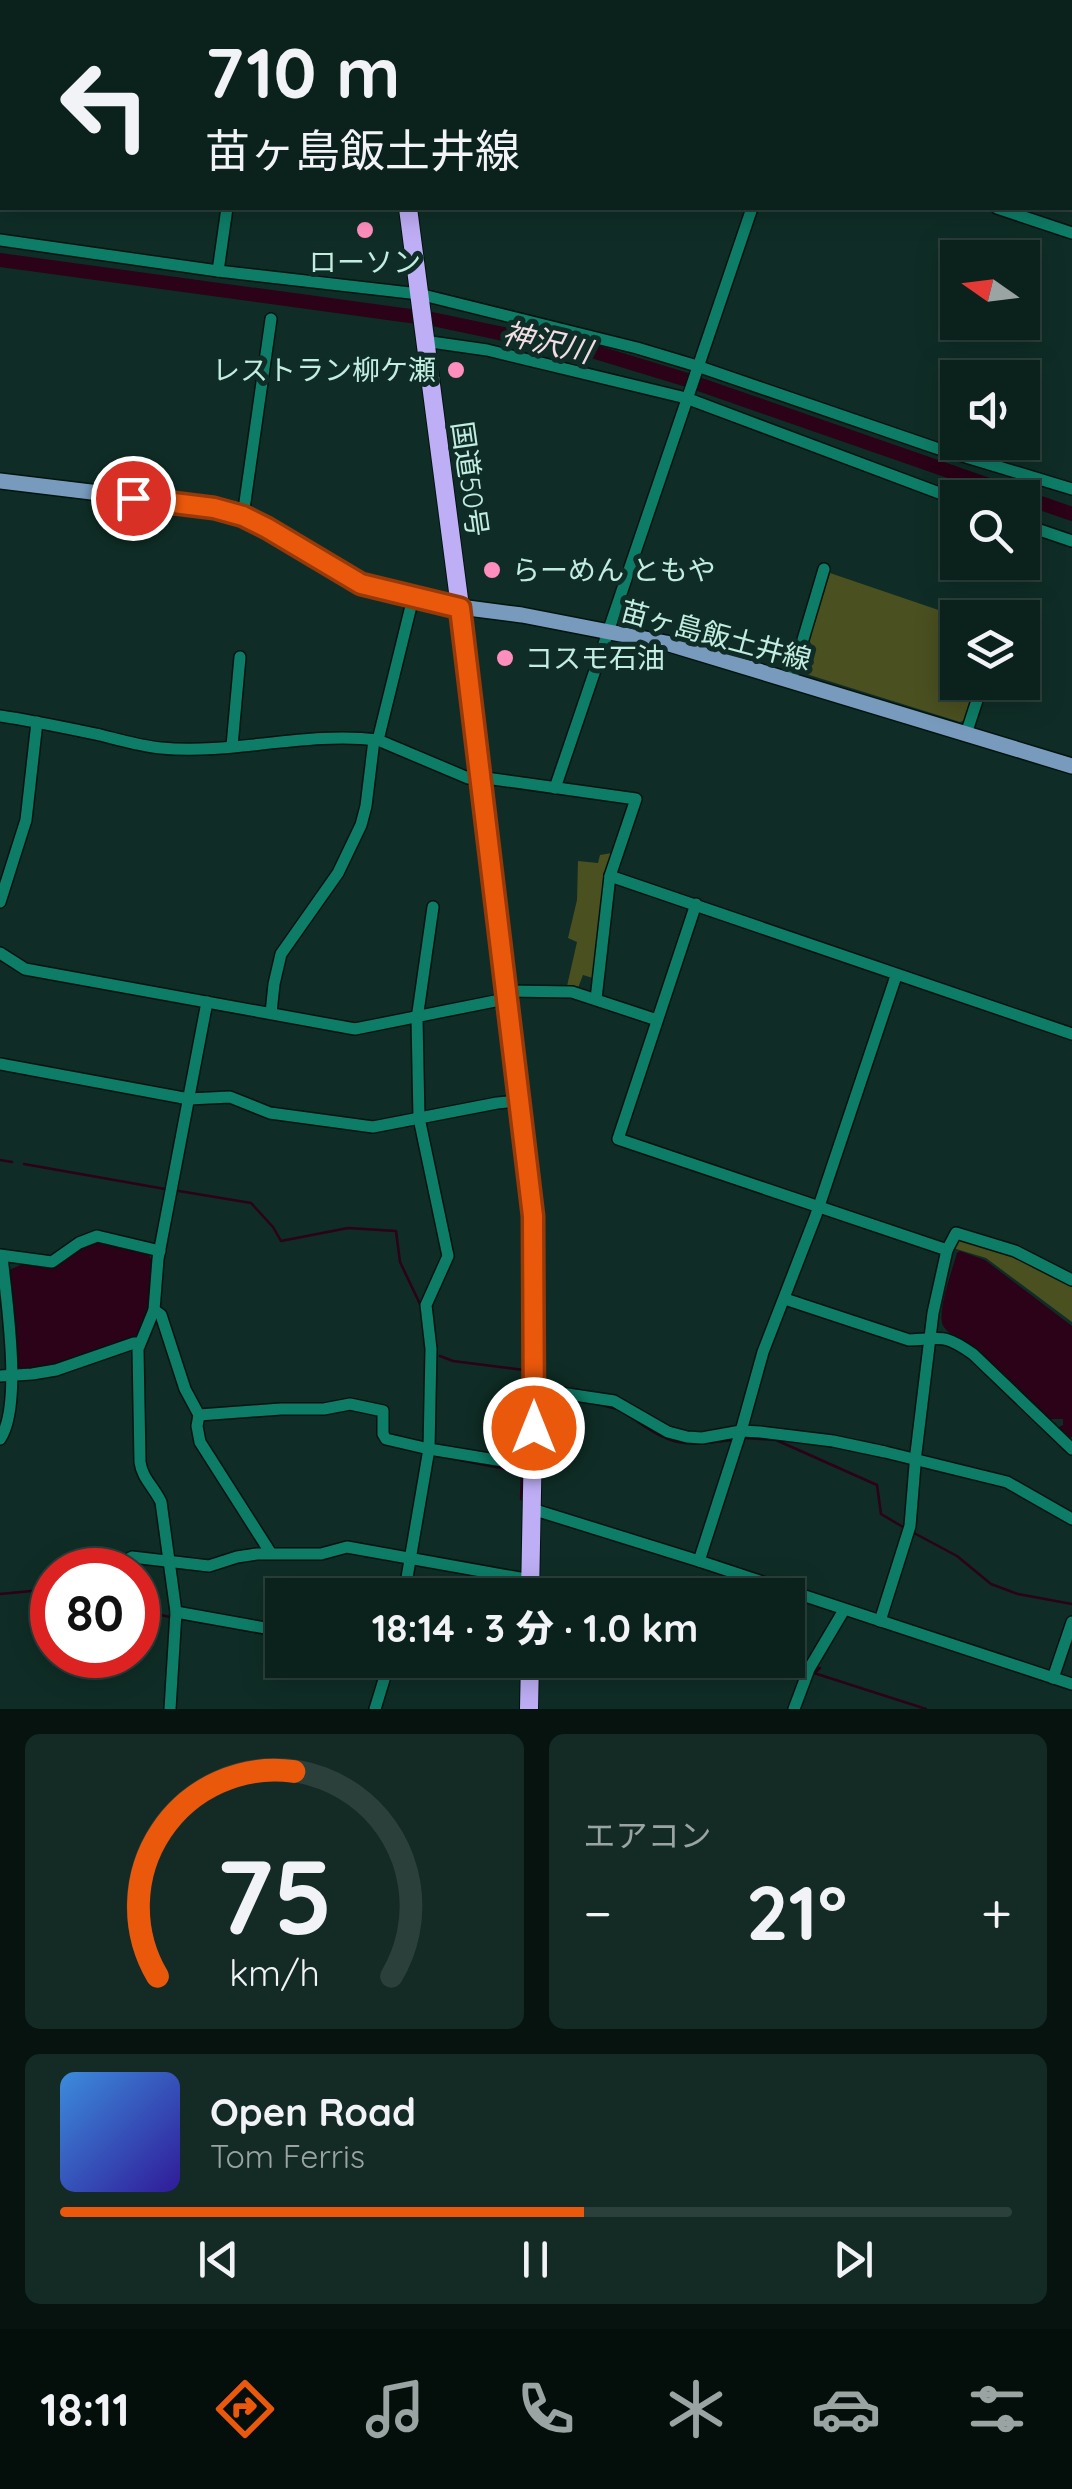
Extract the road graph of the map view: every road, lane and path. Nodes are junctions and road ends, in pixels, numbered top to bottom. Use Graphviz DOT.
graph roads {
  1 [pos="227,210"];
  2 [pos="408,210"];
  3 [pos="751,210"];
  4 [pos="1003,210"];
  5 [pos="1072,233"];
  6 [pos="0,240"];
  7 [pos="218,271"];
  8 [pos="420,299"];
  9 [pos="272,319"];
  10 [pos="424,339"];
  11 [pos="697,368"];
  12 [pos="687,396"];
  13 [pos="0,481"];
  14 [pos="1072,489"];
  15 [pos="940,493"];
  16 [pos="243,516"];
  17 [pos="1040,530"];
  18 [pos="1072,541"];
  19 [pos="824,569"];
  20 [pos="412,598"];
  21 [pos="460,608"];
  22 [pos="608,630"];
  23 [pos="240,658"];
  24 [pos="790,680"];
  25 [pos="977,700"];
  26 [pos="0,716"];
  27 [pos="37,722"];
  28 [pos="966,734"];
  29 [pos="376,740"];
  30 [pos="232,746"];
  31 [pos="1072,766"];
  32 [pos="479,778"];
  33 [pos="554,788"];
  34 [pos="610,876"];
  35 [pos="0,902"];
  36 [pos="696,904"];
  37 [pos="433,907"];
  38 [pos="0,953"];
  39 [pos="896,976"];
  40 [pos="505,995"];
  41 [pos="596,999"];
  42 [pos="207,1002"];
  43 [pos="270,1013"];
  44 [pos="416,1018"];
  45 [pos="657,1020"];
  46 [pos="1072,1034"];
  47 [pos="0,1064"];
  48 [pos="189,1098"];
  49 [pos="519,1101"];
  50 [pos="418,1118"];
  51 [pos="817,1206"];
  52 [pos="947,1250"];
  53 [pos="160,1251"];
  54 [pos="1,1255"];
  55 [pos="1072,1280"];
  56 [pos="785,1299"];
  57 [pos="154,1310"];
  58 [pos="928,1340"];
  59 [pos="139,1344"];
  60 [pos="6,1376"];
  61 [pos="534,1389"];
  62 [pos="198,1415"];
  63 [pos="741,1431"];
  64 [pos="0,1438"];
  65 [pos="429,1449"];
  66 [pos="1072,1449"];
  67 [pos="916,1460"];
  68 [pos="533,1466"];
  69 [pos="532,1509"];
  70 [pos="1072,1520"];
  71 [pos="270,1552"];
  72 [pos="412,1557"];
  73 [pos="160,1560"];
  74 [pos="170,1561"];
  75 [pos="699,1561"];
  76 [pos="408,1578"];
  77 [pos="492,1578"];
  78 [pos="530,1578"];
  79 [pos="844,1610"];
  80 [pos="176,1612"];
  81 [pos="880,1621"];
  82 [pos="1072,1622"];
  83 [pos="265,1627"];
  84 [pos="384,1678"];
  85 [pos="530,1678"];
  86 [pos="1053,1678"];
  87 [pos="1072,1684"];
  88 [pos="170,1709"];
  89 [pos="375,1709"];
  90 [pos="529,1709"];
  91 [pos="794,1709"];
  1 -- 7 [label="street"];
  2 -- 8 [label="highway, 国道50号"];
  3 -- 11 [label="street"];
  4 -- 5 [label="street"];
  6 -- 7 [label="street"];
  7 -- 8 [label="street"];
  8 -- 10 [label="highway, 国道50号"];
  8 -- 11 [label="street"];
  9 -- 16 [label="street"];
  10 -- 12 [label="street"];
  10 -- 21 [label="highway, 国道50号"];
  11 -- 12 [label="street"];
  11 -- 14 [label="street"];
  12 -- 15 [label="street"];
  12 -- 22 [label="street"];
  13 -- 16 [label="main road, 苗ヶ島飯土井線"];
  16 -- 20 [label="main road, 苗ヶ島飯土井線"];
  17 -- 18 [label="street"];
  19 -- 24 [label="street"];
  20 -- 21 [label="main road, 苗ヶ島飯土井線"];
  20 -- 29 [label="street"];
  21 -- 22 [label="main road, 苗ヶ島飯土井線"];
  21 -- 32 [label="highway, 国道50号"];
  22 -- 24 [label="main road, 苗ヶ島飯土井線"];
  22 -- 33 [label="street"];
  23 -- 30 [label="street"];
  24 -- 28 [label="main road, 苗ヶ島飯土井線"];
  25 -- 28 [label="street"];
  26 -- 27 [label="street"];
  27 -- 30 [label="street"];
  27 -- 35 [label="street"];
  28 -- 31 [label="main road, 苗ヶ島飯土井線"];
  29 -- 30 [label="street"];
  29 -- 32 [label="street"];
  29 -- 43 [label="street"];
  32 -- 33 [label="street"];
  32 -- 40 [label="highway, 国道50号"];
  33 -- 34 [label="street"];
  34 -- 36 [label="street"];
  34 -- 41 [label="street"];
  36 -- 39 [label="street"];
  36 -- 45 [label="street"];
  37 -- 44 [label="street"];
  38 -- 42 [label="street"];
  39 -- 46 [label="street"];
  39 -- 51 [label="street"];
  40 -- 41 [label="street"];
  40 -- 44 [label="street"];
  40 -- 49 [label="highway, 国道50号"];
  41 -- 45 [label="street"];
  42 -- 43 [label="street"];
  42 -- 48 [label="street"];
  43 -- 44 [label="street"];
  44 -- 50 [label="street"];
  45 -- 51 [label="street"];
  47 -- 48 [label="street"];
  48 -- 50 [label="street"];
  48 -- 53 [label="street"];
  49 -- 50 [label="street"];
  49 -- 61 [label="highway, 国道50号"];
  50 -- 65 [label="street"];
  51 -- 52 [label="street"];
  51 -- 56 [label="street"];
  52 -- 55 [label="street"];
  52 -- 58 [label="street"];
  53 -- 54 [label="street"];
  53 -- 57 [label="street"];
  54 -- 60 [label="street"];
  56 -- 58 [label="street"];
  56 -- 63 [label="street"];
  57 -- 59 [label="street"];
  57 -- 62 [label="street"];
  58 -- 66 [label="street"];
  58 -- 67 [label="street"];
  59 -- 60 [label="street"];
  59 -- 74 [label="street"];
  60 -- 64 [label="street"];
  61 -- 63 [label="street"];
  61 -- 68 [label="highway, 国道50号"];
  62 -- 65 [label="street"];
  62 -- 71 [label="street"];
  63 -- 67 [label="street"];
  63 -- 75 [label="street"];
  65 -- 68 [label="street"];
  65 -- 72 [label="street"];
  67 -- 70 [label="street"];
  67 -- 81 [label="street"];
  68 -- 69 [label="highway, 国道50号"];
  69 -- 75 [label="street"];
  69 -- 78 [label="highway, 国道50号"];
  71 -- 72 [label="street"];
  71 -- 74 [label="street"];
  72 -- 76 [label="street"];
  72 -- 77 [label="street"];
  73 -- 74 [label="street"];
  74 -- 80 [label="street"];
  75 -- 79 [label="street"];
  79 -- 81 [label="street"];
  79 -- 91 [label="street"];
  80 -- 83 [label="street"];
  80 -- 88 [label="street"];
  81 -- 86 [label="street"];
  82 -- 86 [label="street"];
  84 -- 89 [label="street"];
  85 -- 90 [label="highway"];
  86 -- 87 [label="street"];
}
